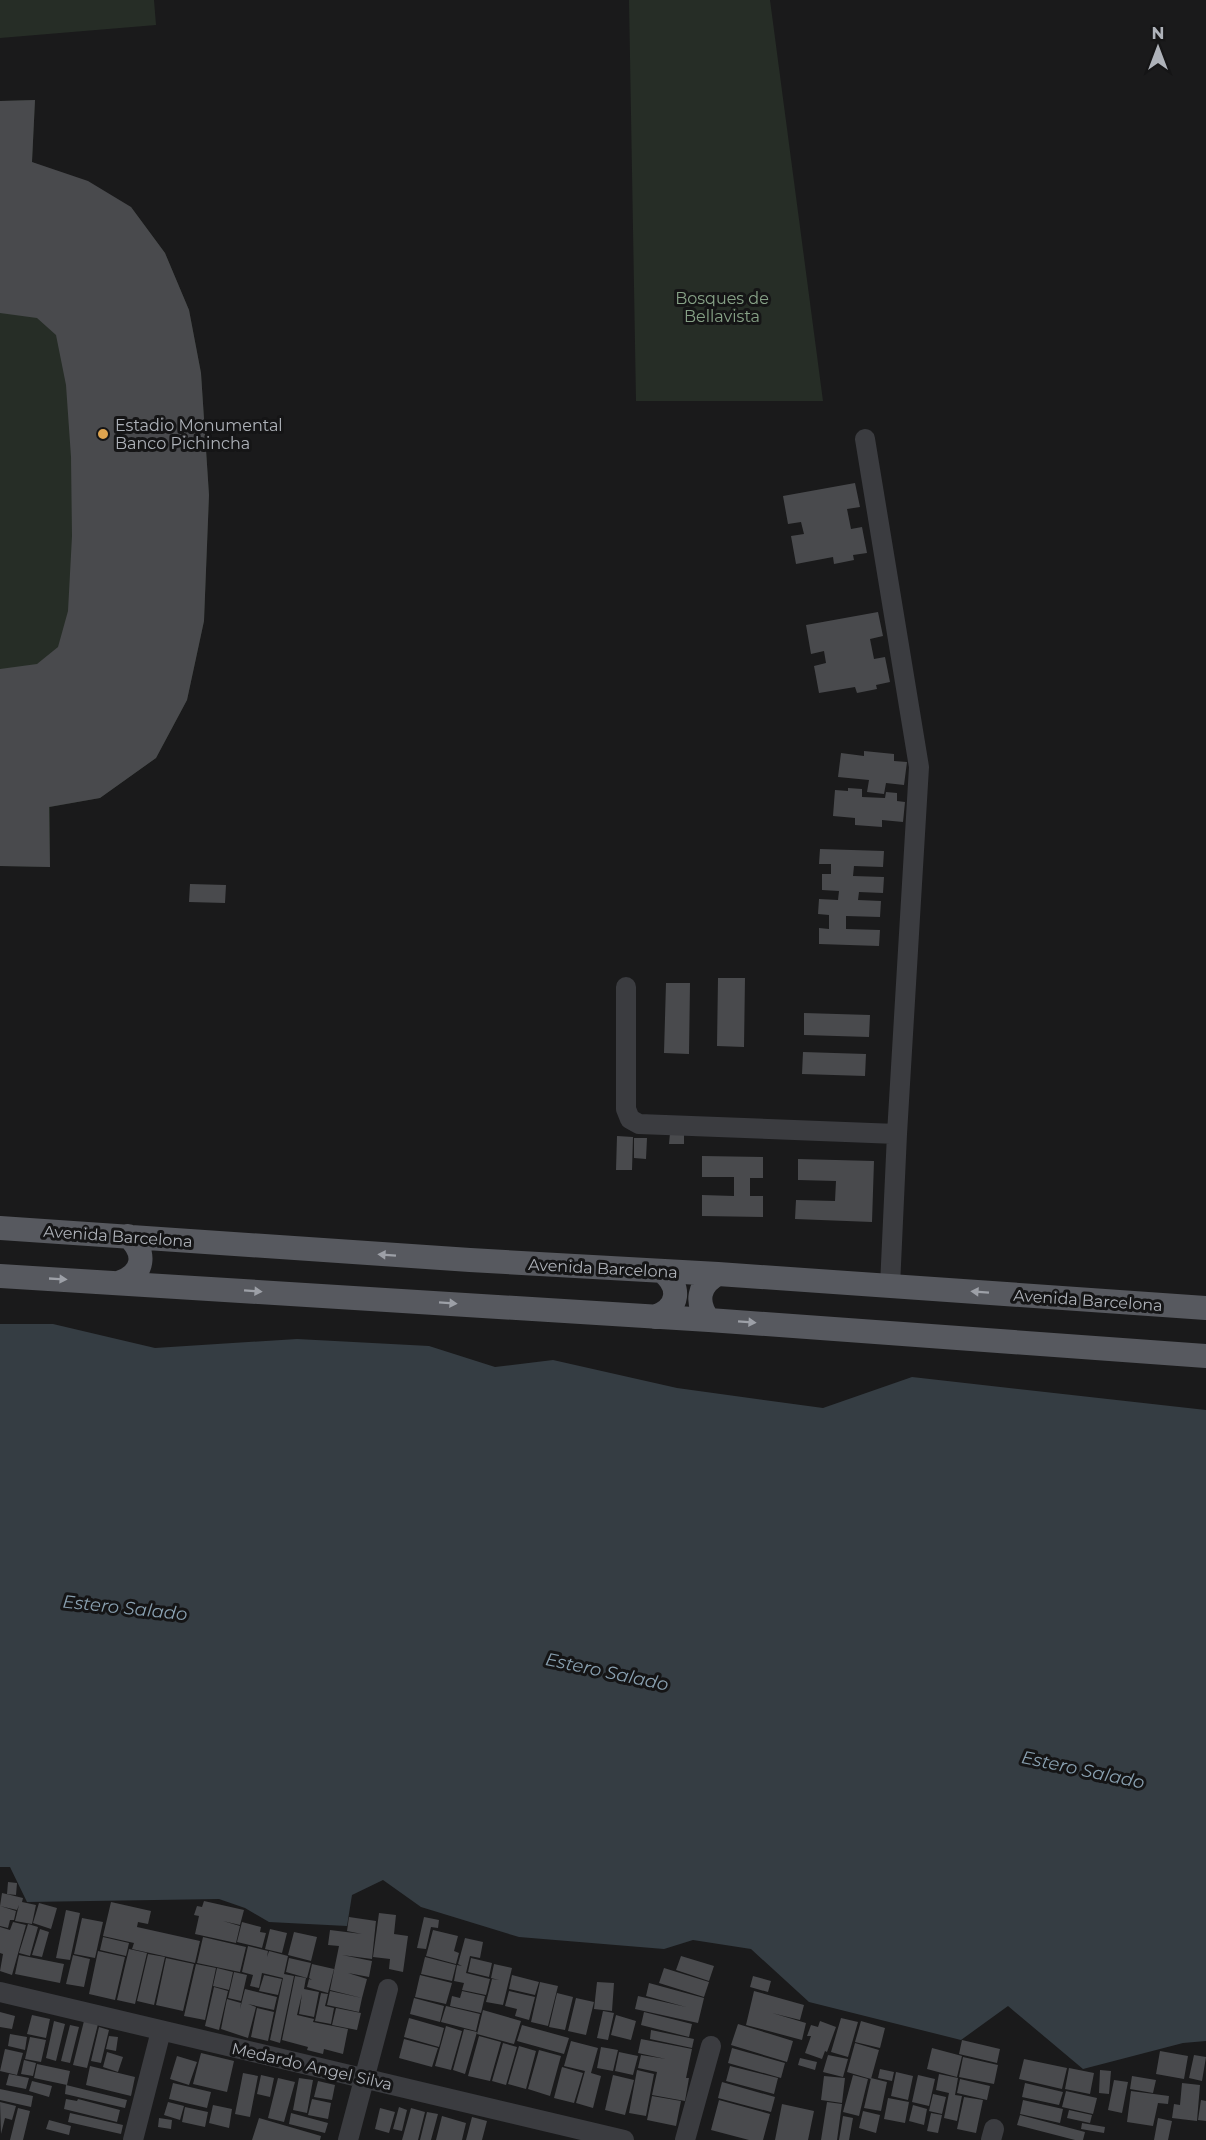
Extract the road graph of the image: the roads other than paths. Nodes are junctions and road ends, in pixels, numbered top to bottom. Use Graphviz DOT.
graph roads {
  1 [pos="865,439"];
  2 [pos="626,987"];
  3 [pos="897,1134"];
  4 [pos="0,1228"];
  5 [pos="128,1236"];
  6 [pos="167,1240"];
  7 [pos="662,1271"];
  8 [pos="718,1274"];
  9 [pos="0,1276"];
  10 [pos="121,1282"];
  11 [pos="165,1285"];
  12 [pos="890,1286"];
  13 [pos="1206,1308"];
  14 [pos="655,1317"];
  15 [pos="709,1320"];
  16 [pos="1206,1356"];
  17 [pos="388,1989"];
  18 [pos="0,1992"];
  19 [pos="161,2031"];
  20 [pos="711,2046"];
  21 [pos="365,2077"];
  22 [pos="133,2140"];
  23 [pos="348,2140"];
  24 [pos="624,2140"];
  25 [pos="685,2140"];
  1 -- 3 [label="street"];
  2 -- 3 [label="street"];
  3 -- 12 [label="street"];
  4 -- 5 [label="main road, Avenida Barcelona"];
  5 -- 6 [label="main road, Avenida Barcelona"];
  5 -- 10 [label="main road"];
  7 -- 6 [label="main road, Avenida Barcelona, one-way"];
  6 -- 11 [label="main road"];
  7 -- 8 [label="main road, Avenida Barcelona"];
  7 -- 14 [label="main road"];
  8 -- 12 [label="main road, Avenida Barcelona"];
  8 -- 15 [label="main road"];
  9 -- 10 [label="main road, one-way"];
  10 -- 11 [label="main road"];
  11 -- 14 [label="main road, one-way"];
  13 -- 12 [label="main road, Avenida Barcelona, one-way"];
  14 -- 15 [label="main road"];
  15 -- 16 [label="main road, one-way"];
  17 -- 21 [label="street"];
  18 -- 19 [label="street, Medardo Angel Silva"];
  19 -- 21 [label="street, Medardo Angel Silva"];
  19 -- 22 [label="street"];
  20 -- 25 [label="street"];
  21 -- 23 [label="street"];
  21 -- 24 [label="street, Medardo Angel Silva"];
}
